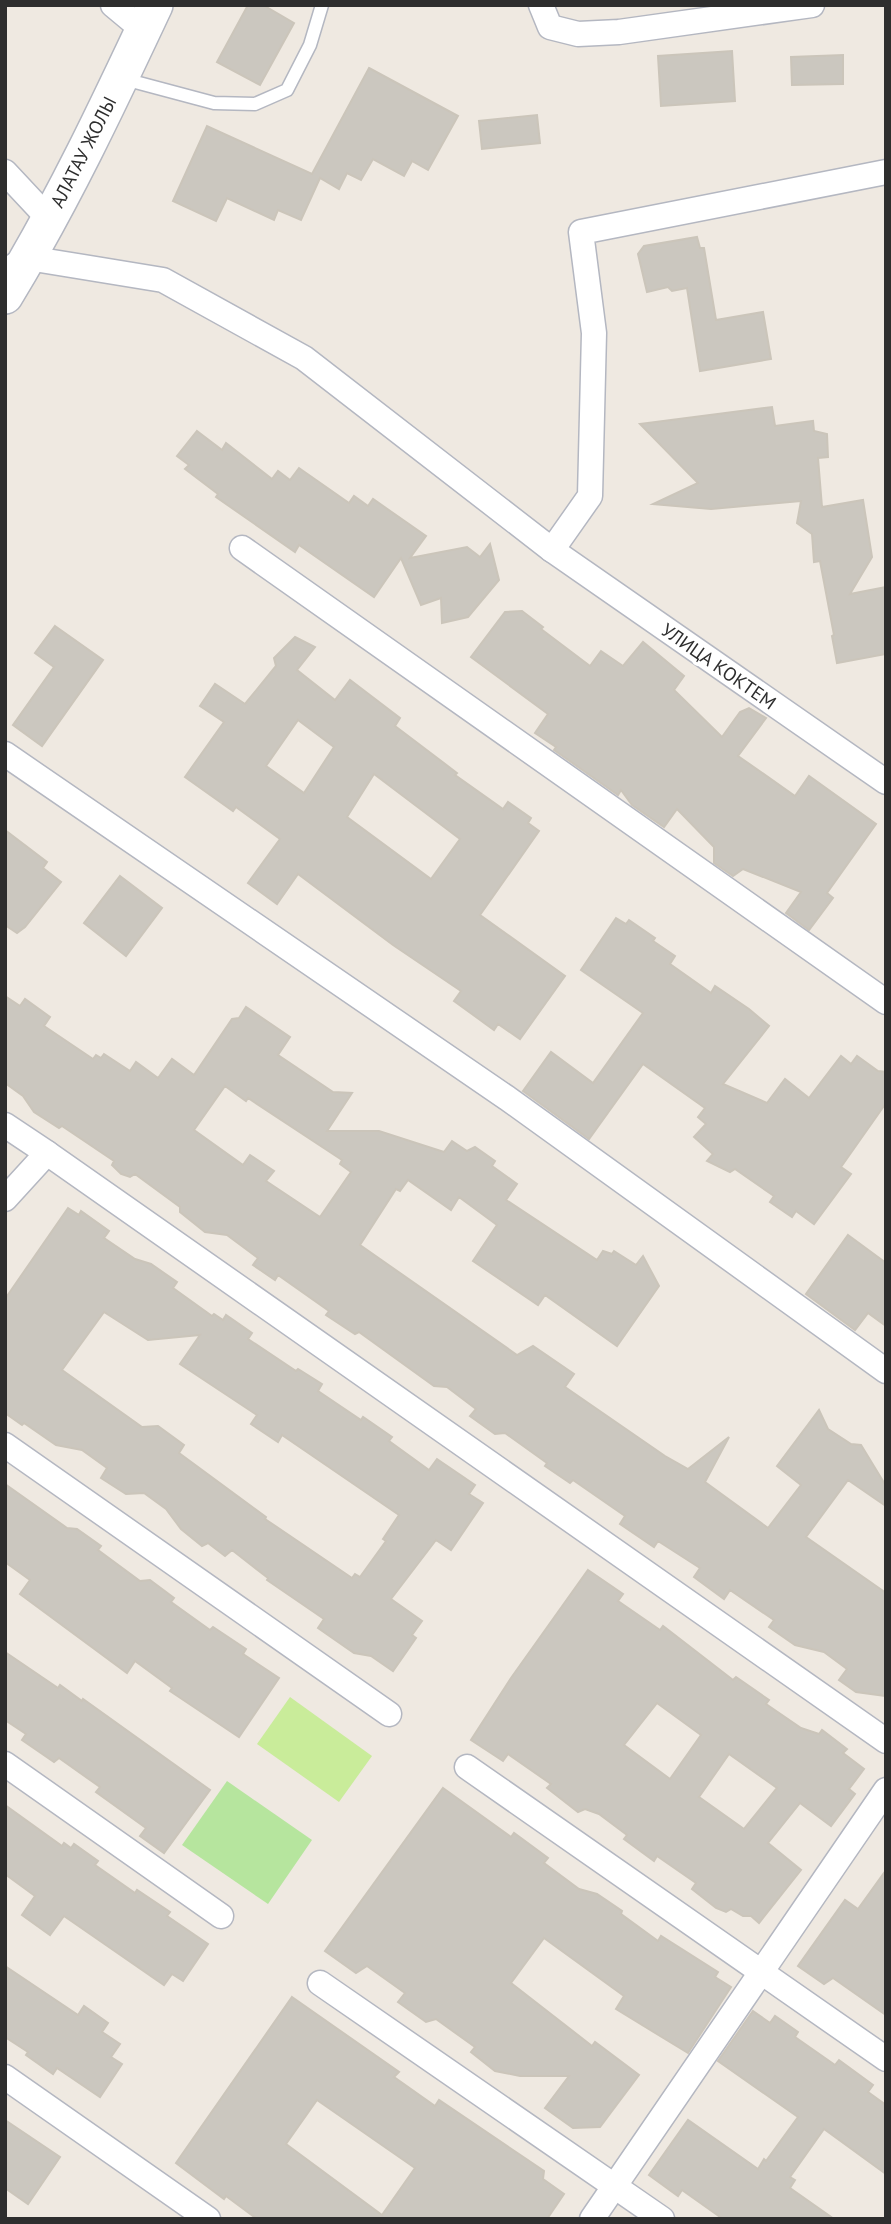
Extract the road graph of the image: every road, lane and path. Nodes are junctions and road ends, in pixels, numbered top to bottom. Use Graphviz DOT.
graph roads {
  1 [pos="113,5"];
  2 [pos="322,5"];
  3 [pos="541,5"];
  4 [pos="813,5"];
  5 [pos="149,18"];
  6 [pos="121,79"];
  7 [pos="5,172"];
  8 [pos="886,172"];
  9 [pos="48,219"];
  10 [pos="17,264"];
  11 [pos="5,296"];
  12 [pos="242,548"];
  13 [pos="552,550"];
  14 [pos="5,754"];
  15 [pos="886,782"];
  16 [pos="886,1002"];
  17 [pos="5,1125"];
  18 [pos="47,1153"];
  19 [pos="5,1199"];
  20 [pos="886,1371"];
  21 [pos="5,1445"];
  22 [pos="389,1714"];
  23 [pos="886,1741"];
  24 [pos="5,1763"];
  25 [pos="467,1768"];
  26 [pos="886,1790"];
  27 [pos="221,1916"];
  28 [pos="761,1972"];
  29 [pos="320,1983"];
  30 [pos="886,2059"];
  31 [pos="5,2077"];
  32 [pos="615,2185"];
  33 [pos="208,2219"];
  34 [pos="592,2219"];
  35 [pos="662,2219"];
  1 -- 5 [label="street"];
  2 -- 6 [label="lane"];
  3 -- 4 [label="street"];
  5 -- 6 [label="main road, АЛАТАУ ЖОЛЫ"];
  6 -- 9 [label="main road, АЛАТАУ ЖОЛЫ"];
  7 -- 9 [label="street"];
  8 -- 13 [label="street"];
  9 -- 10 [label="main road, АЛАТАУ ЖОЛЫ"];
  10 -- 11 [label="main road, АЛАТАУ ЖОЛЫ"];
  10 -- 13 [label="street, УЛИЦА КОКТЕМ"];
  12 -- 16 [label="street"];
  13 -- 15 [label="street, УЛИЦА КОКТЕМ"];
  14 -- 20 [label="street"];
  17 -- 18 [label="street"];
  18 -- 19 [label="street"];
  18 -- 23 [label="street"];
  21 -- 22 [label="street"];
  24 -- 27 [label="street"];
  25 -- 28 [label="street"];
  26 -- 28 [label="street"];
  28 -- 30 [label="street"];
  28 -- 32 [label="street"];
  29 -- 32 [label="street"];
  31 -- 33 [label="street"];
  32 -- 34 [label="street"];
  32 -- 35 [label="street"];
}
